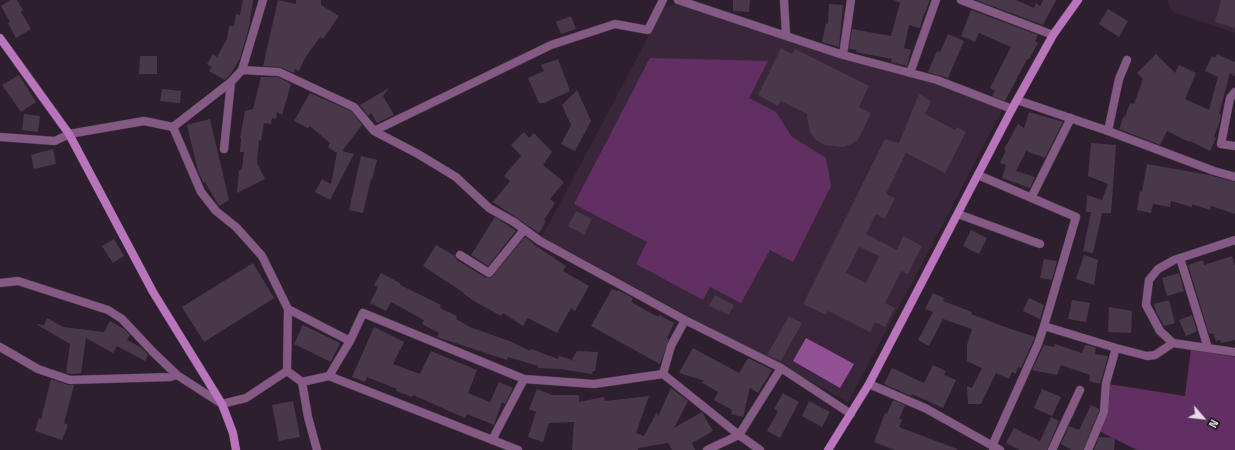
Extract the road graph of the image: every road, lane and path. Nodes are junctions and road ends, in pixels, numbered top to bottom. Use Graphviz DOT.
graph roads {
  1 [pos="263,0"];
  2 [pos="663,0"];
  3 [pos="678,0"];
  4 [pos="784,0"];
  5 [pos="851,0"];
  6 [pos="936,0"];
  7 [pos="961,0"];
  8 [pos="1078,0"];
  9 [pos="786,35"];
  10 [pos="1053,35"];
  11 [pos="0,38"];
  12 [pos="843,55"];
  13 [pos="1127,60"];
  14 [pos="242,70"];
  15 [pos="910,73"];
  16 [pos="231,82"];
  17 [pos="1235,92"];
  18 [pos="1017,100"];
  19 [pos="1012,109"];
  20 [pos="1071,118"];
  21 [pos="173,127"];
  22 [pos="374,131"];
  23 [pos="1108,131"];
  24 [pos="69,134"];
  25 [pos="0,137"];
  26 [pos="1235,146"];
  27 [pos="224,149"];
  28 [pos="978,175"];
  29 [pos="1235,177"];
  30 [pos="1031,198"];
  31 [pos="958,214"];
  32 [pos="524,230"];
  33 [pos="1235,240"];
  34 [pos="1040,244"];
  35 [pos="460,255"];
  36 [pos="1180,258"];
  37 [pos="0,283"];
  38 [pos="288,309"];
  39 [pos="685,320"];
  40 [pos="1044,326"];
  41 [pos="350,341"];
  42 [pos="1173,343"];
  43 [pos="0,347"];
  44 [pos="1116,348"];
  45 [pos="1208,348"];
  46 [pos="1235,352"];
  47 [pos="781,368"];
  48 [pos="287,371"];
  49 [pos="663,374"];
  50 [pos="177,375"];
  51 [pos="329,376"];
  52 [pos="524,379"];
  53 [pos="302,382"];
  54 [pos="869,384"];
  55 [pos="1080,390"];
  56 [pos="222,404"];
  57 [pos="851,414"];
  58 [pos="738,435"];
  59 [pos="492,440"];
  60 [pos="995,449"];
  61 [pos="236,450"];
  62 [pos="318,450"];
  63 [pos="518,450"];
  64 [pos="707,450"];
  65 [pos="760,450"];
  66 [pos="828,450"];
  67 [pos="1052,450"];
  68 [pos="1088,450"];
  1 -- 14 [label="street"];
  2 -- 22 [label="street"];
  3 -- 9 [label="street"];
  4 -- 9 [label="street"];
  5 -- 12 [label="street"];
  6 -- 15 [label="street"];
  7 -- 10 [label="street"];
  8 -- 10 [label="street"];
  9 -- 12 [label="street"];
  10 -- 18 [label="street"];
  11 -- 24 [label="street"];
  12 -- 15 [label="street"];
  13 -- 23 [label="street"];
  14 -- 16 [label="street"];
  14 -- 22 [label="street"];
  15 -- 19 [label="street"];
  16 -- 21 [label="street"];
  16 -- 27 [label="street"];
  17 -- 26 [label="street"];
  18 -- 19 [label="street"];
  18 -- 20 [label="street"];
  19 -- 28 [label="street"];
  20 -- 23 [label="street"];
  20 -- 30 [label="street"];
  21 -- 24 [label="street"];
  21 -- 38 [label="street"];
  22 -- 32 [label="street"];
  23 -- 29 [label="street"];
  24 -- 25 [label="street"];
  24 -- 56 [label="street"];
  28 -- 30 [label="street"];
  28 -- 31 [label="street"];
  30 -- 40 [label="street"];
  31 -- 34 [label="street"];
  31 -- 54 [label="street"];
  32 -- 35 [label="street"];
  32 -- 39 [label="street"];
  33 -- 36 [label="street"];
  36 -- 42 [label="street"];
  36 -- 45 [label="street"];
  37 -- 50 [label="street"];
  38 -- 41 [label="street"];
  38 -- 48 [label="street"];
  39 -- 47 [label="street"];
  39 -- 49 [label="street"];
  40 -- 44 [label="street"];
  40 -- 60 [label="street"];
  41 -- 51 [label="street"];
  41 -- 52 [label="street"];
  42 -- 44 [label="street"];
  42 -- 45 [label="street"];
  43 -- 50 [label="street"];
  44 -- 68 [label="street"];
  45 -- 46 [label="street"];
  47 -- 57 [label="street"];
  47 -- 58 [label="street"];
  48 -- 53 [label="street"];
  48 -- 56 [label="street"];
  49 -- 52 [label="street"];
  49 -- 58 [label="street"];
  50 -- 56 [label="street"];
  51 -- 53 [label="street"];
  51 -- 59 [label="street"];
  52 -- 59 [label="street"];
  53 -- 62 [label="street"];
  54 -- 57 [label="street"];
  54 -- 60 [label="street"];
  55 -- 67 [label="street"];
  56 -- 61 [label="street"];
  57 -- 66 [label="street"];
  58 -- 64 [label="street"];
  58 -- 65 [label="street"];
  59 -- 63 [label="street"];
}
